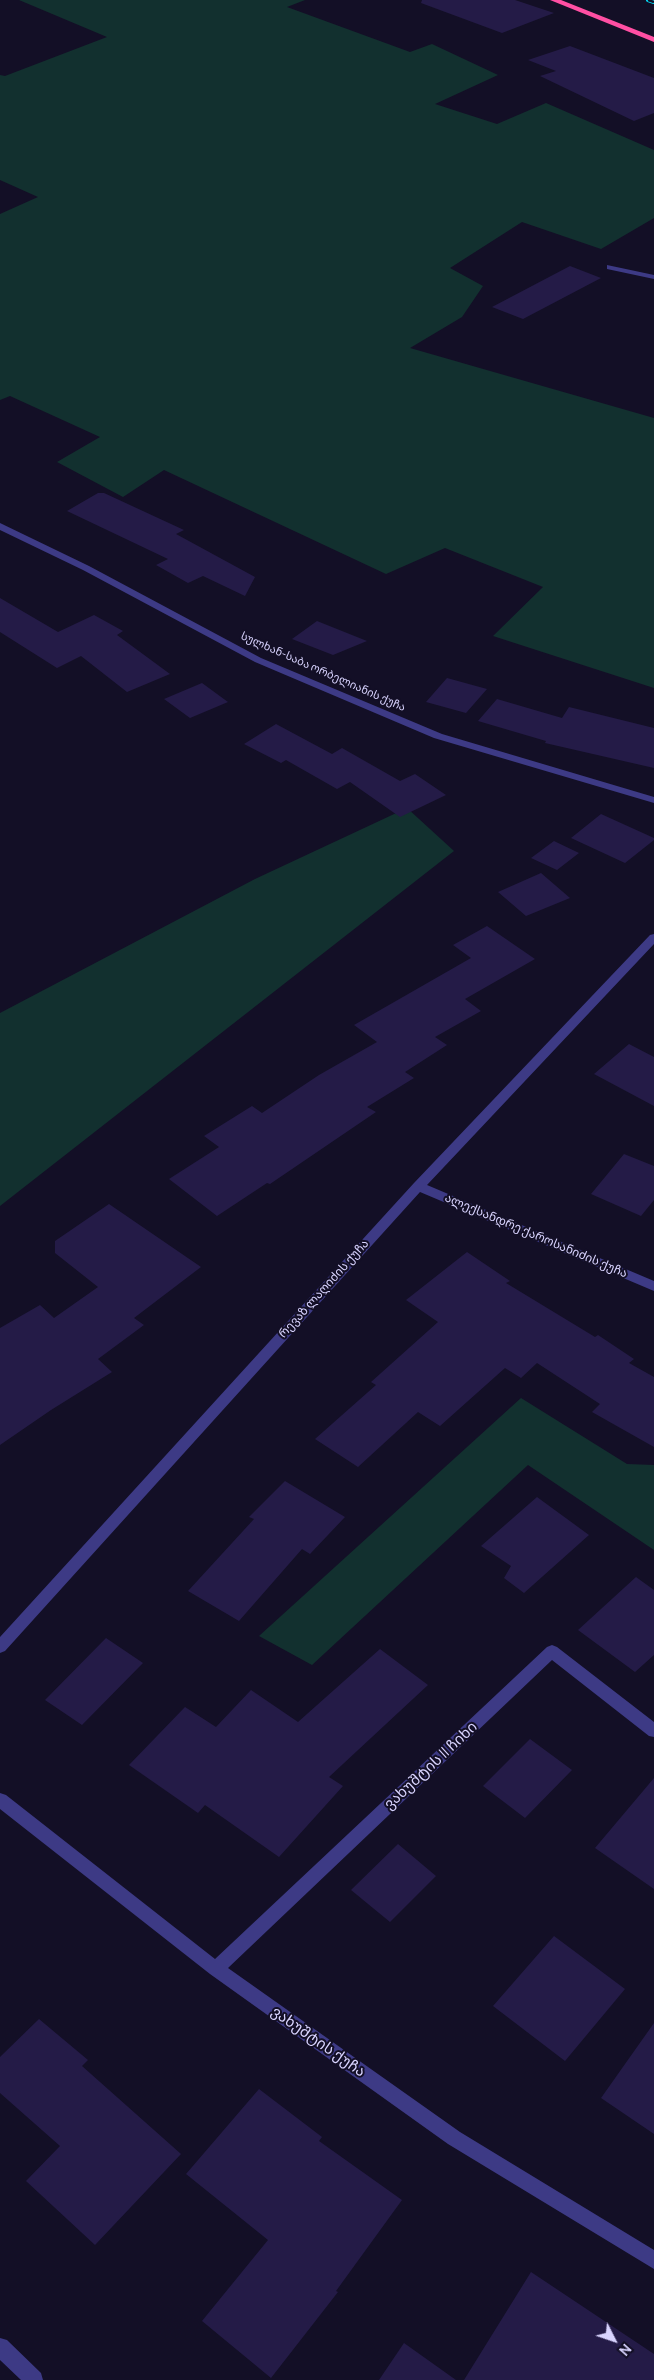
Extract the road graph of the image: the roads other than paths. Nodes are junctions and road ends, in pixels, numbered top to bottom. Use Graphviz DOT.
graph roads {
  1 [pos="554,0"];
  2 [pos="654,40"];
  3 [pos="610,267"];
  4 [pos="654,277"];
  5 [pos="0,526"];
  6 [pos="654,800"];
  7 [pos="654,938"];
  8 [pos="418,1186"];
  9 [pos="654,1286"];
  10 [pos="0,1647"];
  11 [pos="654,1731"];
  12 [pos="0,1800"];
  13 [pos="216,1970"];
  14 [pos="654,2260"];
  15 [pos="0,2347"];
  16 [pos="34,2380"];
  1 -- 2 [label="highway"];
  3 -- 4 [label="street"];
  5 -- 6 [label="street, სულხან-საბა ორბელიანის ქუჩა"];
  7 -- 8 [label="street, რევაზ ლაღიძის ქუჩა"];
  8 -- 9 [label="street, ალექსანდრე ქაროსანიძის ქუჩა"];
  8 -- 10 [label="street, რევაზ ლაღიძის ქუჩა"];
  11 -- 13 [label="street, ვახუშტის II ჩიხი"];
  12 -- 13 [label="street, ვახუშტის ქუჩა"];
  13 -- 14 [label="street, ვახუშტის ქუჩა"];
  15 -- 16 [label="street"];
}
